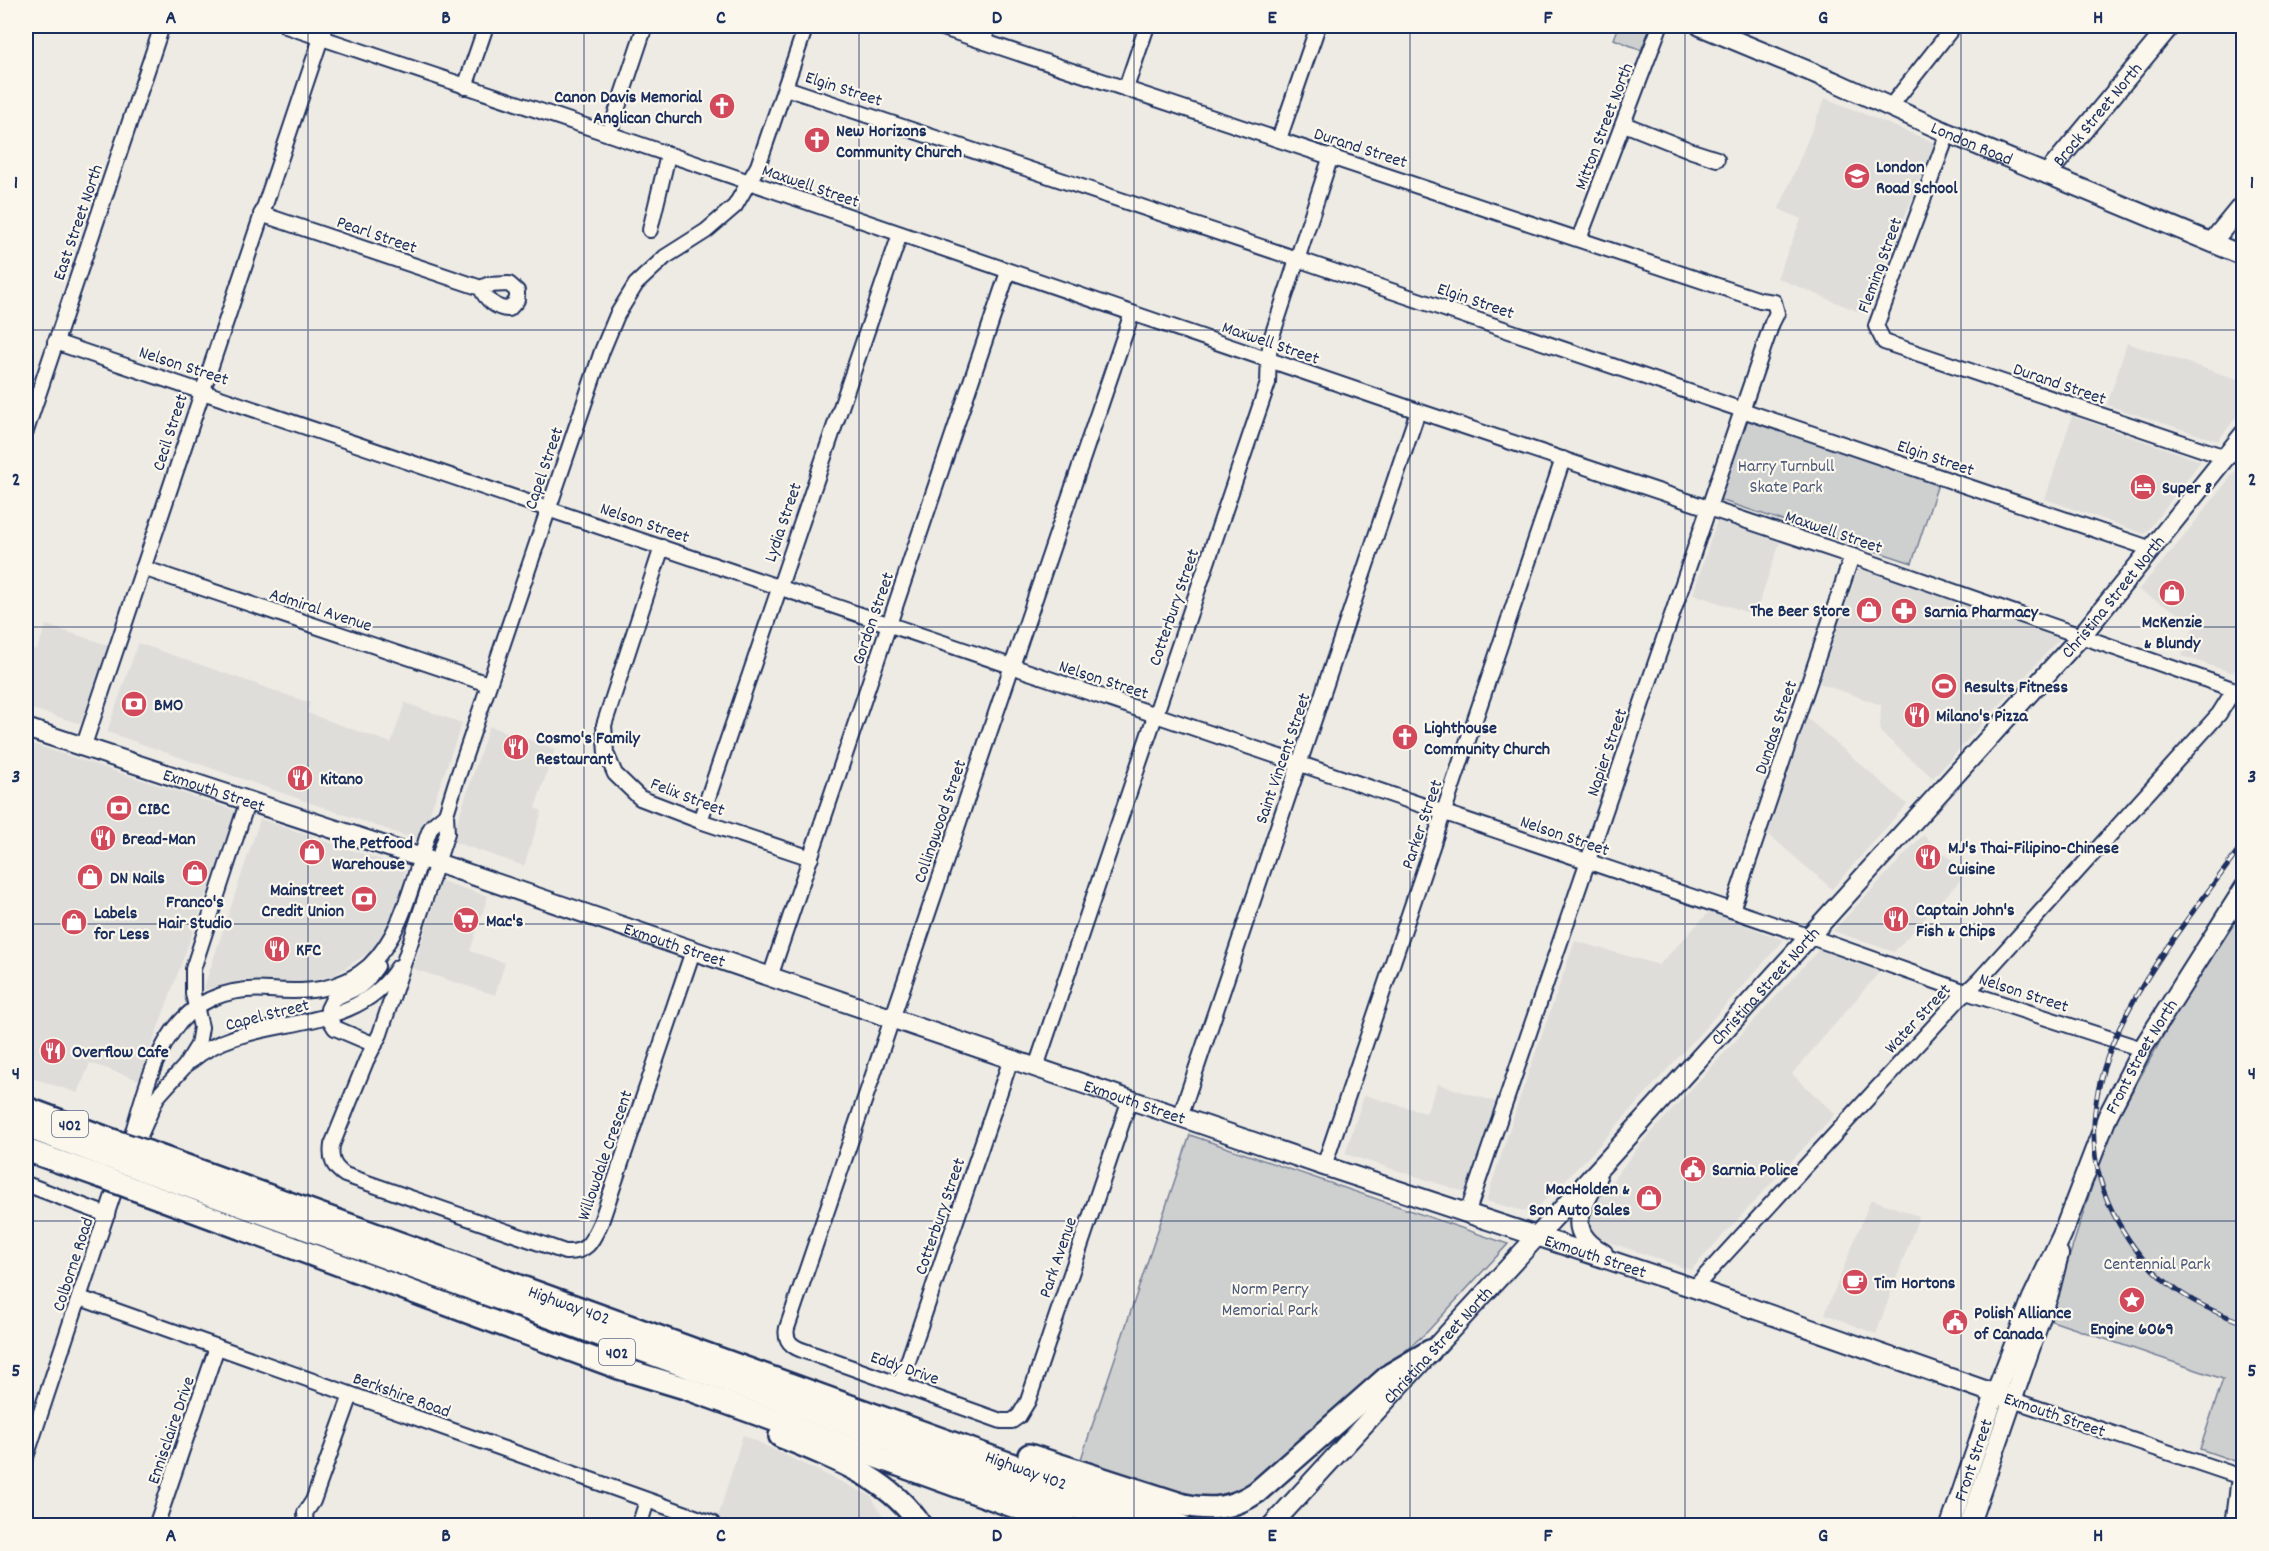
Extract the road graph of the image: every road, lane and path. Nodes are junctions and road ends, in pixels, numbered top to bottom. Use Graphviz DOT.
graph roads {
  1 [pos="162,26"];
  2 [pos="286,26"];
  3 [pos="486,26"];
  4 [pos="645,26"];
  5 [pos="806,26"];
  6 [pos="937,26"];
  7 [pos="989,26"];
  8 [pos="1147,26"];
  9 [pos="1318,26"];
  10 [pos="1660,26"];
  11 [pos="1700,26"];
  12 [pos="1954,26"];
  13 [pos="2170,26"];
  14 [pos="323,32"];
  15 [pos="983,41"];
  16 [pos="465,87"];
  17 [pos="786,88"];
  18 [pos="1126,88"];
  19 [pos="1890,107"];
  20 [pos="1624,124"];
  21 [pos="1948,133"];
  22 [pos="609,134"];
  23 [pos="1279,139"];
  24 [pos="668,155"];
  25 [pos="1331,156"];
  26 [pos="1717,159"];
  27 [pos="2047,174"];
  28 [pos="750,183"];
  29 [pos="2244,203"];
  30 [pos="261,214"];
  31 [pos="650,230"];
  32 [pos="900,234"];
  33 [pos="1579,239"];
  34 [pos="2212,242"];
  35 [pos="2244,256"];
  36 [pos="1297,258"];
  37 [pos="1008,272"];
  38 [pos="481,288"];
  39 [pos="1774,302"];
  40 [pos="1132,313"];
  41 [pos="56,342"];
  42 [pos="1884,342"];
  43 [pos="1269,360"];
  44 [pos="202,390"];
  45 [pos="1742,410"];
  46 [pos="1418,411"];
  47 [pos="26,431"];
  48 [pos="2244,434"];
  49 [pos="2225,457"];
  50 [pos="1563,459"];
  51 [pos="548,507"];
  52 [pos="1708,507"];
  53 [pos="662,547"];
  54 [pos="2152,549"];
  55 [pos="1852,556"];
  56 [pos="143,568"];
  57 [pos="779,587"];
  58 [pos="888,624"];
  59 [pos="2082,635"];
  60 [pos="1011,667"];
  61 [pos="488,684"];
  62 [pos="2239,691"];
  63 [pos="1156,715"];
  64 [pos="26,728"];
  65 [pos="83,748"];
  66 [pos="1299,764"];
  67 [pos="248,800"];
  68 [pos="1444,812"];
  69 [pos="700,821"];
  70 [pos="811,858"];
  71 [pos="429,860"];
  72 [pos="1587,861"];
  73 [pos="2241,899"];
  74 [pos="1732,910"];
  75 [pos="1808,936"];
  76 [pos="388,943"];
  77 [pos="693,951"];
  78 [pos="404,958"];
  79 [pos="193,969"];
  80 [pos="770,977"];
  81 [pos="1966,992"];
  82 [pos="197,1008"];
  83 [pos="328,1017"];
  84 [pos="891,1018"];
  85 [pos="176,1027"];
  86 [pos="375,1044"];
  87 [pos="2142,1049"];
  88 [pos="1011,1059"];
  89 [pos="185,1066"];
  90 [pos="1036,1067"];
  91 [pos="1130,1100"];
  92 [pos="26,1108"];
  93 [pos="1180,1117"];
  94 [pos="26,1127"];
  95 [pos="26,1138"];
  96 [pos="26,1150"];
  97 [pos="1608,1159"];
  98 [pos="333,1163"];
  99 [pos="1324,1166"];
  100 [pos="123,1169"];
  101 [pos="26,1184"];
  102 [pos="1467,1214"];
  103 [pos="107,1215"];
  104 [pos="2062,1235"];
  105 [pos="1536,1237"];
  106 [pos="1622,1264"];
  107 [pos="1694,1288"];
  108 [pos="80,1298"];
  109 [pos="578,1307"];
  110 [pos="788,1341"];
  111 [pos="217,1347"];
  112 [pos="1431,1351"];
  113 [pos="619,1368"];
  114 [pos="900,1385"];
  115 [pos="1995,1394"];
  116 [pos="351,1395"];
  117 [pos="2013,1400"];
  118 [pos="1012,1421"];
  119 [pos="26,1457"];
  120 [pos="2241,1478"];
  121 [pos="647,1502"];
  122 [pos="712,1523"];
  123 [pos="1181,1525"];
  124 [pos="1271,1525"];
  125 [pos="156,1526"];
  126 [pos="306,1526"];
  127 [pos="639,1526"];
  128 [pos="921,1526"];
  129 [pos="1068,1526"];
  130 [pos="1097,1526"];
  131 [pos="1128,1526"];
  132 [pos="1950,1526"];
  133 [pos="1969,1526"];
  134 [pos="2234,1526"];
  1 -- 41 [label="street, East Street North"];
  2 -- 14 [label="street, Maxwell Street"];
  3 -- 16 [label="street"];
  4 -- 22 [label="street"];
  5 -- 17 [label="street, Capel Street"];
  6 -- 15 [label="street, Durand Street"];
  7 -- 15 [label="street"];
  8 -- 18 [label="street"];
  9 -- 23 [label="street"];
  10 -- 20 [label="street, Mitton Street North"];
  11 -- 19 [label="main road, London Road"];
  12 -- 19 [label="street"];
  13 -- 27 [label="main road, Brock Street North"];
  14 -- 16 [label="street, Maxwell Street"];
  14 -- 30 [label="street, Cecil Street"];
  15 -- 18 [label="street, Durand Street"];
  16 -- 22 [label="street, Maxwell Street"];
  17 -- 28 [label="street, Capel Street"];
  17 -- 36 [label="street, Elgin Street"];
  18 -- 23 [label="street, Durand Street"];
  19 -- 21 [label="main road, London Road"];
  20 -- 26 [label="street"];
  20 -- 33 [label="street, Mitton Street North"];
  21 -- 27 [label="main road, London Road"];
  21 -- 42 [label="street, Fleming Street"];
  22 -- 24 [label="street, Maxwell Street"];
  23 -- 25 [label="street, Durand Street"];
  24 -- 28 [label="street, Maxwell Street"];
  24 -- 31 [label="street"];
  25 -- 33 [label="street, Durand Street"];
  25 -- 36 [label="street, Cotterbury Street"];
  27 -- 34 [label="main road, London Road"];
  28 -- 32 [label="street, Maxwell Street"];
  28 -- 51 [label="street, Capel Street"];
  29 -- 34 [label="main road"];
  30 -- 38 [label="street, Pearl Street"];
  30 -- 44 [label="street, Cecil Street"];
  32 -- 37 [label="street, Maxwell Street"];
  32 -- 57 [label="street, Lydia Street"];
  33 -- 39 [label="street, Durand Street"];
  34 -- 35 [label="main road, London Road"];
  36 -- 43 [label="street, Cotterbury Street"];
  36 -- 45 [label="street, Elgin Street"];
  37 -- 40 [label="street, Maxwell Street"];
  37 -- 58 [label="street, Gordon Street"];
  39 -- 45 [label="street, Napier Street"];
  40 -- 43 [label="street, Maxwell Street"];
  40 -- 60 [label="street, Collingwood Street"];
  41 -- 44 [label="street, Nelson Street"];
  41 -- 47 [label="street, East Street North"];
  42 -- 49 [label="street, Durand Street"];
  43 -- 46 [label="street, Maxwell Street"];
  43 -- 63 [label="street, Cotterbury Street"];
  44 -- 51 [label="street, Nelson Street"];
  44 -- 56 [label="street, Cecil Street"];
  45 -- 52 [label="street, Napier Street"];
  45 -- 54 [label="street, Elgin Street"];
  46 -- 50 [label="street, Maxwell Street"];
  46 -- 66 [label="street, Saint Vincent Street"];
  48 -- 49 [label="main road, Christina Street North"];
  49 -- 54 [label="main road, Christina Street North"];
  50 -- 52 [label="street, Maxwell Street"];
  50 -- 68 [label="street, Parker Street"];
  51 -- 53 [label="street, Nelson Street"];
  51 -- 61 [label="street, Capel Street"];
  52 -- 55 [label="street, Maxwell Street"];
  52 -- 72 [label="street, Napier Street"];
  53 -- 57 [label="street, Nelson Street"];
  53 -- 69 [label="street, Felix Street"];
  54 -- 59 [label="main road, Christina Street North"];
  55 -- 59 [label="street, Maxwell Street"];
  55 -- 74 [label="street, Dundas Street"];
  56 -- 61 [label="street, Admiral Avenue"];
  56 -- 65 [label="street, Cecil Street"];
  57 -- 58 [label="street, Nelson Street"];
  57 -- 69 [label="street, Lydia Street"];
  58 -- 60 [label="street, Nelson Street"];
  58 -- 70 [label="street, Gordon Street"];
  59 -- 62 [label="street, Maxwell Street"];
  59 -- 75 [label="main road, Christina Street North"];
  60 -- 63 [label="street, Nelson Street"];
  60 -- 84 [label="street, Collingwood Street"];
  61 -- 71 [label="street, Capel Street"];
  62 -- 81 [label="street, Water Street"];
  63 -- 66 [label="street, Nelson Street"];
  63 -- 90 [label="street, Cotterbury Street"];
  64 -- 65 [label="main road, Exmouth Street"];
  65 -- 67 [label="main road, Exmouth Street"];
  66 -- 68 [label="street, Nelson Street"];
  66 -- 93 [label="street, Saint Vincent Street"];
  67 -- 71 [label="main road, Exmouth Street"];
  67 -- 79 [label="street, Colborne Road"];
  68 -- 72 [label="street, Nelson Street"];
  68 -- 99 [label="street, Parker Street"];
  69 -- 70 [label="street, Felix Street"];
  70 -- 80 [label="street, Gordon Street"];
  71 -- 76 [label="street, Capel Street"];
  71 -- 77 [label="main road, Exmouth Street"];
  71 -- 78 [label="street, Capel Street"];
  72 -- 74 [label="street, Nelson Street"];
  72 -- 102 [label="street, Napier Street"];
  73 -- 87 [label="main road, Front Street North"];
  74 -- 75 [label="street, Nelson Street"];
  75 -- 81 [label="street, Nelson Street"];
  75 -- 97 [label="main road, Christina Street North"];
  76 -- 82 [label="street, Capel Street"];
  76 -- 83 [label="street, Capel Street"];
  77 -- 80 [label="main road, Exmouth Street"];
  77 -- 98 [label="street, Willowdale Crescent"];
  78 -- 83 [label="street, Capel Street"];
  78 -- 86 [label="street, Capel Street"];
  79 -- 82 [label="street, Colborne Road"];
  79 -- 85 [label="street"];
  80 -- 84 [label="main road, Exmouth Street"];
  81 -- 87 [label="street, Nelson Street"];
  81 -- 107 [label="street, Water Street"];
  82 -- 85 [label="street, Colborne Road"];
  82 -- 89 [label="street, Colborne Road"];
  83 -- 86 [label="street, Capel Street"];
  83 -- 89 [label="street, Capel Street"];
  84 -- 88 [label="main road, Exmouth Street"];
  84 -- 110 [label="street, Collingwood Street"];
  85 -- 100 [label="street, Colborne Road"];
  86 -- 98 [label="street, Capel Street"];
  87 -- 104 [label="main road, Front Street North"];
  88 -- 90 [label="main road, Exmouth Street"];
  88 -- 114 [label="street, Cotterbury Street"];
  89 -- 100 [label="street, Colborne Road"];
  90 -- 91 [label="main road, Exmouth Street"];
  91 -- 93 [label="main road, Exmouth Street"];
  91 -- 118 [label="street, Park Avenue"];
  92 -- 100 [label="highway, Highway 402 / 402"];
  93 -- 99 [label="main road, Exmouth Street"];
  94 -- 100 [label="highway"];
  95 -- 100 [label="highway, Highway 402 / 402"];
  96 -- 100 [label="highway"];
  97 -- 105 [label="main road, Christina Street North"];
  97 -- 106 [label="main road"];
  99 -- 102 [label="main road, Exmouth Street"];
  100 -- 103 [label="street, Colborne Road"];
  100 -- 109 [label="highway, Highway 402 / 402"];
  100 -- 113 [label="highway"];
  100 -- 130 [label="highway, Highway 402 / 402"];
  100 -- 131 [label="highway"];
  101 -- 103 [label="street"];
  102 -- 105 [label="main road, Exmouth Street"];
  103 -- 108 [label="street, Colborne Road"];
  104 -- 115 [label="main road, Front Street North"];
  104 -- 117 [label="main road, Front Street North"];
  105 -- 106 [label="main road, Exmouth Street"];
  105 -- 112 [label="main road, Christina Street North"];
  106 -- 107 [label="main road, Exmouth Street"];
  107 -- 115 [label="main road, Exmouth Street"];
  108 -- 111 [label="street, Berkshire Road"];
  108 -- 119 [label="street, Colborne Road"];
  109 -- 112 [label="highway"];
  109 -- 123 [label="highway, Highway 402 / 402"];
  110 -- 114 [label="street, Eddy Drive"];
  111 -- 116 [label="street, Berkshire Road"];
  111 -- 125 [label="street, Ennisclaire Drive"];
  112 -- 124 [label="main road, Christina Street North"];
  113 -- 128 [label="highway"];
  113 -- 129 [label="highway"];
  114 -- 118 [label="street, Eddy Drive"];
  115 -- 117 [label="main road, Exmouth Street"];
  115 -- 132 [label="main road, Front Street"];
  116 -- 121 [label="street, Berkshire Road"];
  116 -- 126 [label="street"];
  117 -- 120 [label="street, Exmouth Street"];
  117 -- 133 [label="main road, Front Street"];
  120 -- 134 [label="street"];
  121 -- 122 [label="street, Berkshire Road"];
  121 -- 127 [label="street"];
}
